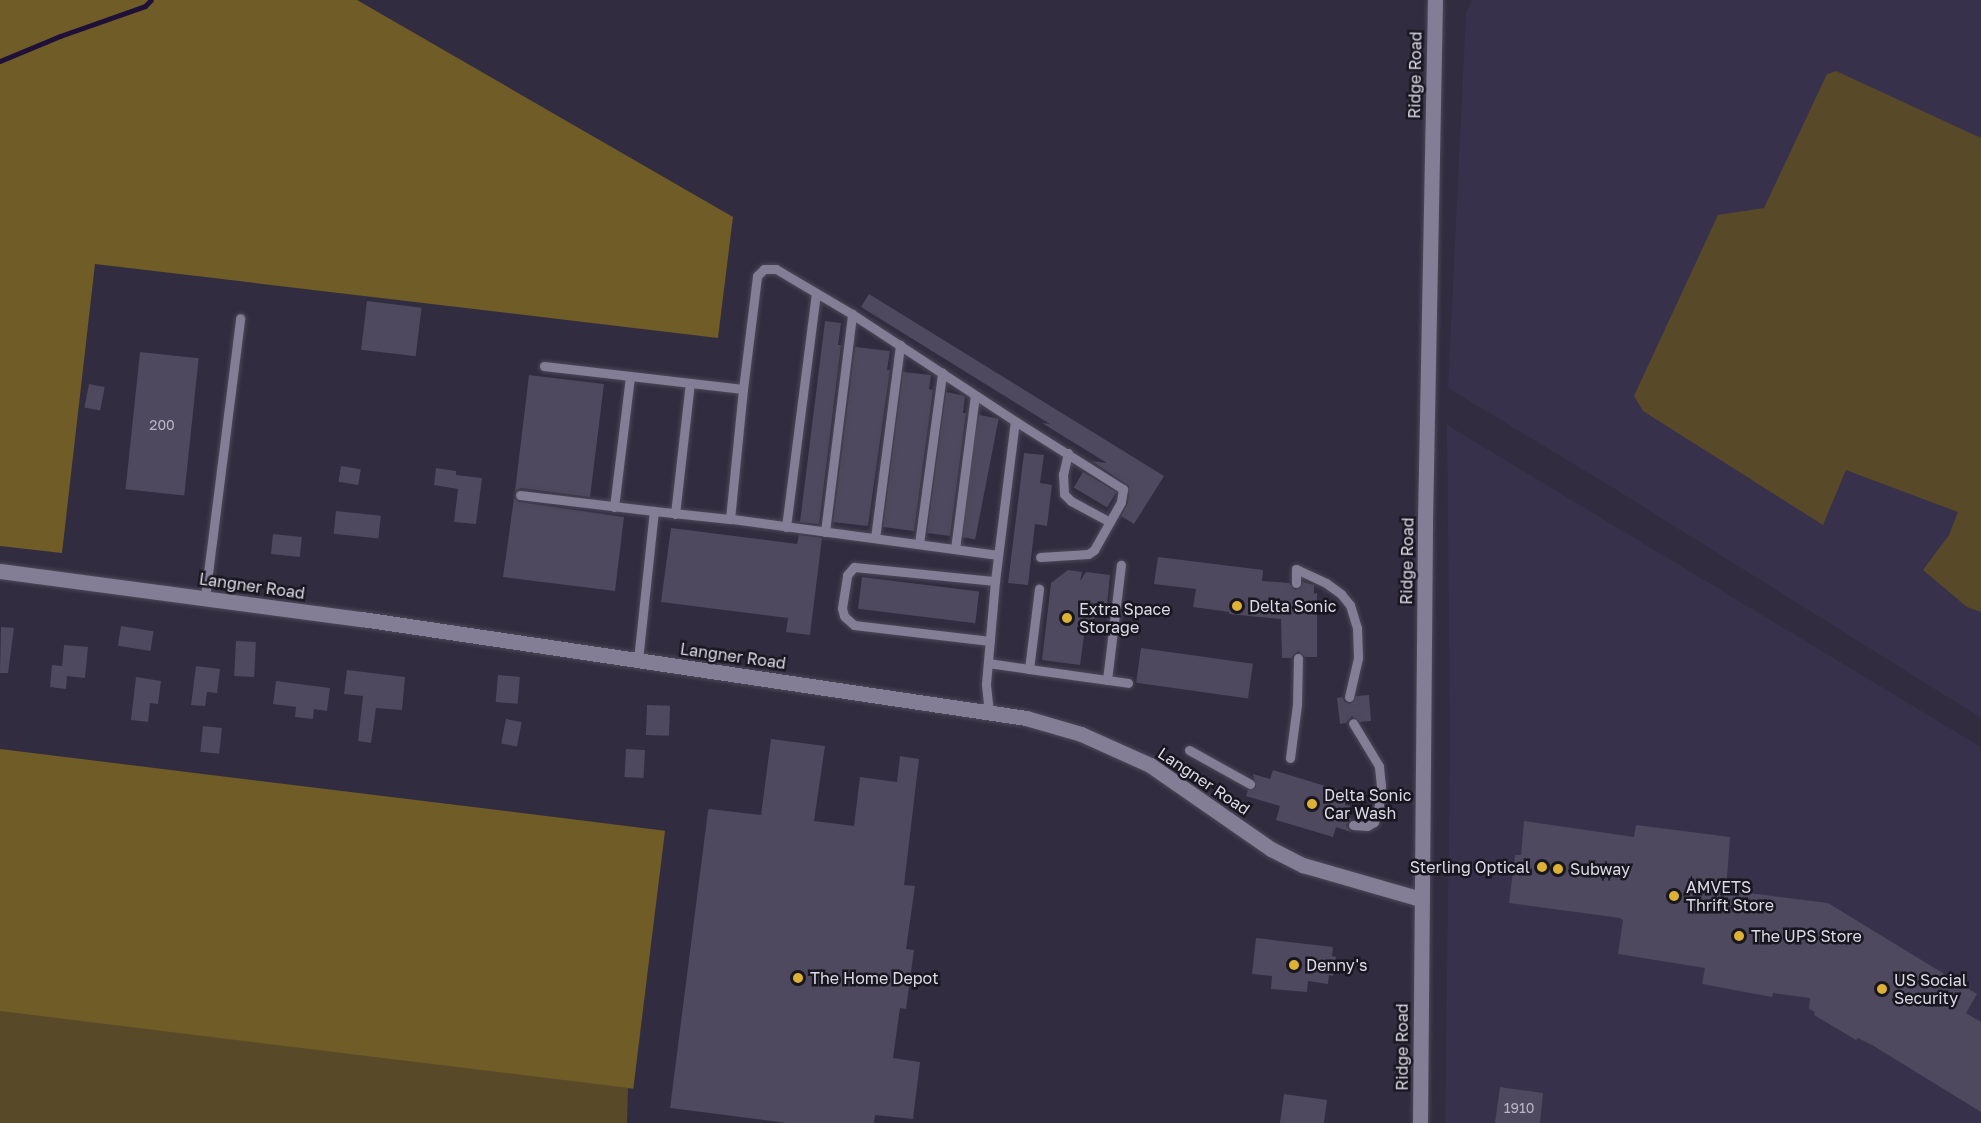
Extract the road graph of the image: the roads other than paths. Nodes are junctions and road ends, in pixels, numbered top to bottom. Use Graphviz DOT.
graph roads {
  1 [pos="1435,0"];
  2 [pos="816,292"];
  3 [pos="852,314"];
  4 [pos="240,318"];
  5 [pos="900,345"];
  6 [pos="544,366"];
  7 [pos="942,373"];
  8 [pos="630,376"];
  9 [pos="690,383"];
  10 [pos="742,389"];
  11 [pos="975,395"];
  12 [pos="1015,421"];
  13 [pos="1068,453"];
  14 [pos="520,495"];
  15 [pos="614,507"];
  16 [pos="654,511"];
  17 [pos="675,514"];
  18 [pos="730,519"];
  19 [pos="1110,522"];
  20 [pos="786,527"];
  21 [pos="825,532"];
  22 [pos="875,538"];
  23 [pos="919,544"];
  24 [pos="955,549"];
  25 [pos="998,555"];
  26 [pos="1040,557"];
  27 [pos="1121,565"];
  28 [pos="0,571"];
  29 [pos="995,581"];
  30 [pos="1296,583"];
  31 [pos="1039,590"];
  32 [pos="205,597"];
  33 [pos="990,641"];
  34 [pos="1298,658"];
  35 [pos="638,660"];
  36 [pos="988,663"];
  37 [pos="1029,669"];
  38 [pos="1107,680"];
  39 [pos="1128,683"];
  40 [pos="1349,697"];
  41 [pos="989,713"];
  42 [pos="1353,723"];
  43 [pos="1189,750"];
  44 [pos="1290,758"];
  45 [pos="1250,784"];
  46 [pos="1353,825"];
  47 [pos="1421,899"];
  48 [pos="1420,1123"];
  1 -- 47 [label="street, Ridge Road"];
  2 -- 3 [label="lane"];
  2 -- 10 [label="lane"];
  2 -- 20 [label="lane"];
  3 -- 5 [label="lane"];
  3 -- 21 [label="lane"];
  4 -- 32 [label="lane"];
  5 -- 7 [label="lane"];
  5 -- 22 [label="lane"];
  6 -- 8 [label="lane"];
  7 -- 11 [label="lane"];
  7 -- 23 [label="lane"];
  8 -- 9 [label="lane"];
  8 -- 15 [label="lane"];
  9 -- 10 [label="lane"];
  9 -- 17 [label="lane"];
  10 -- 18 [label="lane"];
  11 -- 12 [label="lane"];
  11 -- 24 [label="lane"];
  12 -- 13 [label="lane"];
  12 -- 25 [label="lane"];
  13 -- 19 [label="lane"];
  13 -- 19 [label="lane"];
  14 -- 15 [label="lane"];
  15 -- 16 [label="lane"];
  16 -- 17 [label="lane"];
  16 -- 35 [label="lane"];
  17 -- 18 [label="lane"];
  18 -- 20 [label="lane"];
  19 -- 26 [label="lane"];
  20 -- 21 [label="lane"];
  21 -- 22 [label="lane"];
  22 -- 23 [label="lane"];
  23 -- 24 [label="lane"];
  24 -- 25 [label="lane"];
  25 -- 29 [label="lane"];
  27 -- 38 [label="lane"];
  28 -- 32 [label="street, Langner Road"];
  29 -- 33 [label="lane"];
  29 -- 33 [label="lane"];
  30 -- 40 [label="lane"];
  31 -- 37 [label="lane"];
  32 -- 35 [label="street, Langner Road"];
  33 -- 36 [label="lane"];
  34 -- 44 [label="lane"];
  35 -- 41 [label="street, Langner Road"];
  36 -- 37 [label="lane"];
  36 -- 41 [label="lane"];
  37 -- 38 [label="lane"];
  38 -- 39 [label="lane"];
  41 -- 47 [label="street, Langner Road"];
  42 -- 46 [label="lane"];
  43 -- 45 [label="lane"];
  47 -- 48 [label="street, Ridge Road"];
}
